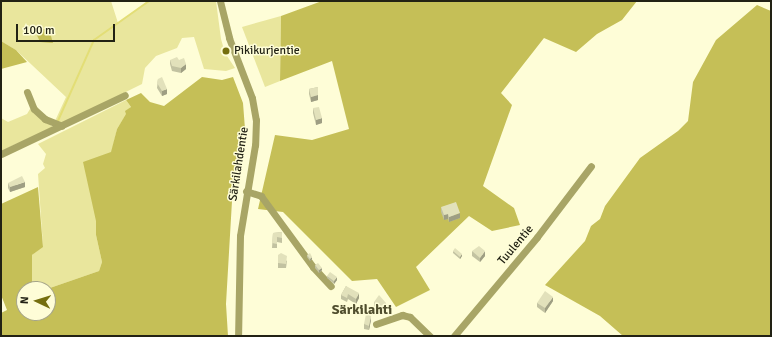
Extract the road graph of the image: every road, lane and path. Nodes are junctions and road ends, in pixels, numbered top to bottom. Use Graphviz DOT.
graph roads {
  1 [pos="220,1"];
  2 [pos="27,92"];
  3 [pos="125,95"];
  4 [pos="63,126"];
  5 [pos="1,154"];
  6 [pos="591,166"];
  7 [pos="246,191"];
  8 [pos="331,286"];
  9 [pos="376,324"];
  10 [pos="238,336"];
  11 [pos="430,336"];
  12 [pos="454,336"];
  1 -- 7 [label="street, Särkilahdentie"];
  2 -- 4 [label="street"];
  3 -- 4 [label="street"];
  4 -- 5 [label="street"];
  6 -- 12 [label="street, Tuulentie"];
  7 -- 8 [label="street"];
  7 -- 10 [label="street, Särkilahdentie"];
  9 -- 11 [label="street"];
}
